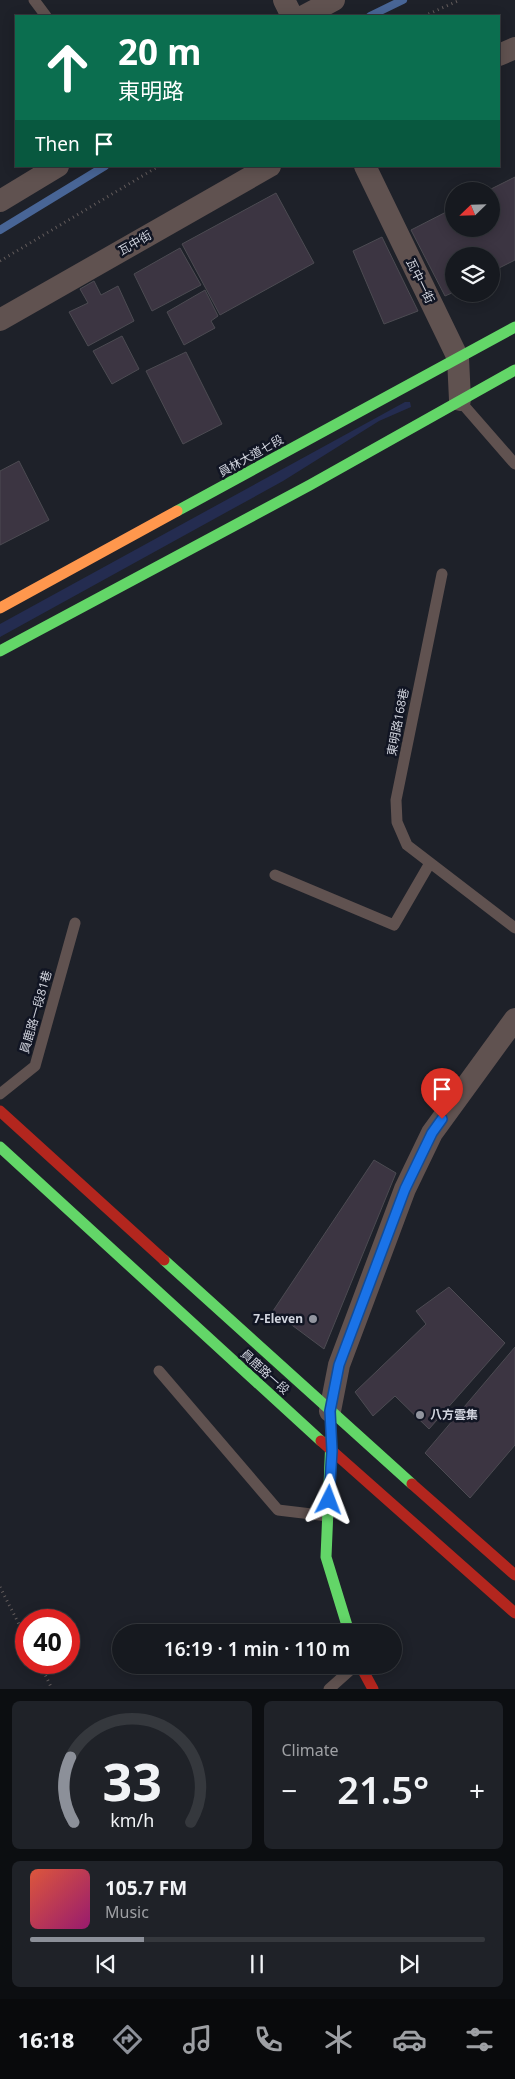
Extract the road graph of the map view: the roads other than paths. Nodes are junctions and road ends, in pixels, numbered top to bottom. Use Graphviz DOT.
graph roads {
  1 [pos="34,0"];
  2 [pos="284,0"];
  3 [pos="334,0"];
  4 [pos="45,15"];
  5 [pos="292,15"];
  6 [pos="306,15"];
  7 [pos="515,48"];
  8 [pos="500,55"];
  9 [pos="56,167"];
  10 [pos="268,167"];
  11 [pos="365,167"];
  12 [pos="0,201"];
  13 [pos="0,320"];
  14 [pos="515,327"];
  15 [pos="458,358"];
  16 [pos="515,370"];
  17 [pos="460,400"];
  18 [pos="515,464"];
  19 [pos="442,574"];
  20 [pos="0,608"];
  21 [pos="0,651"];
  22 [pos="430,863"];
  23 [pos="275,875"];
  24 [pos="75,923"];
  25 [pos="515,928"];
  26 [pos="515,1019"];
  27 [pos="0,1094"];
  28 [pos="0,1111"];
  29 [pos="0,1147"];
  30 [pos="159,1371"];
  31 [pos="330,1411"];
  32 [pos="332,1451"];
  33 [pos="328,1516"];
  34 [pos="515,1575"];
  35 [pos="515,1614"];
  36 [pos="347,1624"];
  37 [pos="346,1674"];
  38 [pos="365,1674"];
  39 [pos="329,1689"];
  40 [pos="373,1689"];
  1 -- 4 [label="lane"];
  2 -- 5 [label="street"];
  3 -- 6 [label="street"];
  7 -- 8 [label="street"];
  9 -- 12 [label="street"];
  10 -- 13 [label="street, 瓦中街"];
  11 -- 15 [label="street, 瓦中一街"];
  14 -- 15 [label="main road, 員林大道七段"];
  15 -- 17 [label="street, 瓦中一街"];
  15 -- 20 [label="main road, 員林大道七段"];
  16 -- 17 [label="main road"];
  17 -- 18 [label="lane"];
  17 -- 21 [label="main road"];
  19 -- 22 [label="lane, 東明路168巷"];
  22 -- 23 [label="lane"];
  22 -- 25 [label="lane, 東明路168巷"];
  24 -- 27 [label="lane, 員鹿路一段81巷"];
  26 -- 31 [label="street"];
  28 -- 31 [label="main road, 員鹿路一段"];
  29 -- 32 [label="main road, 員鹿路一段"];
  30 -- 33 [label="lane"];
  31 -- 32 [label="main road"];
  31 -- 34 [label="main road, 員鹿路一段"];
  32 -- 33 [label="main road"];
  32 -- 35 [label="main road, 員鹿路一段"];
  33 -- 36 [label="main road"];
  37 -- 39 [label="lane"];
  38 -- 40 [label="main road"];
}
